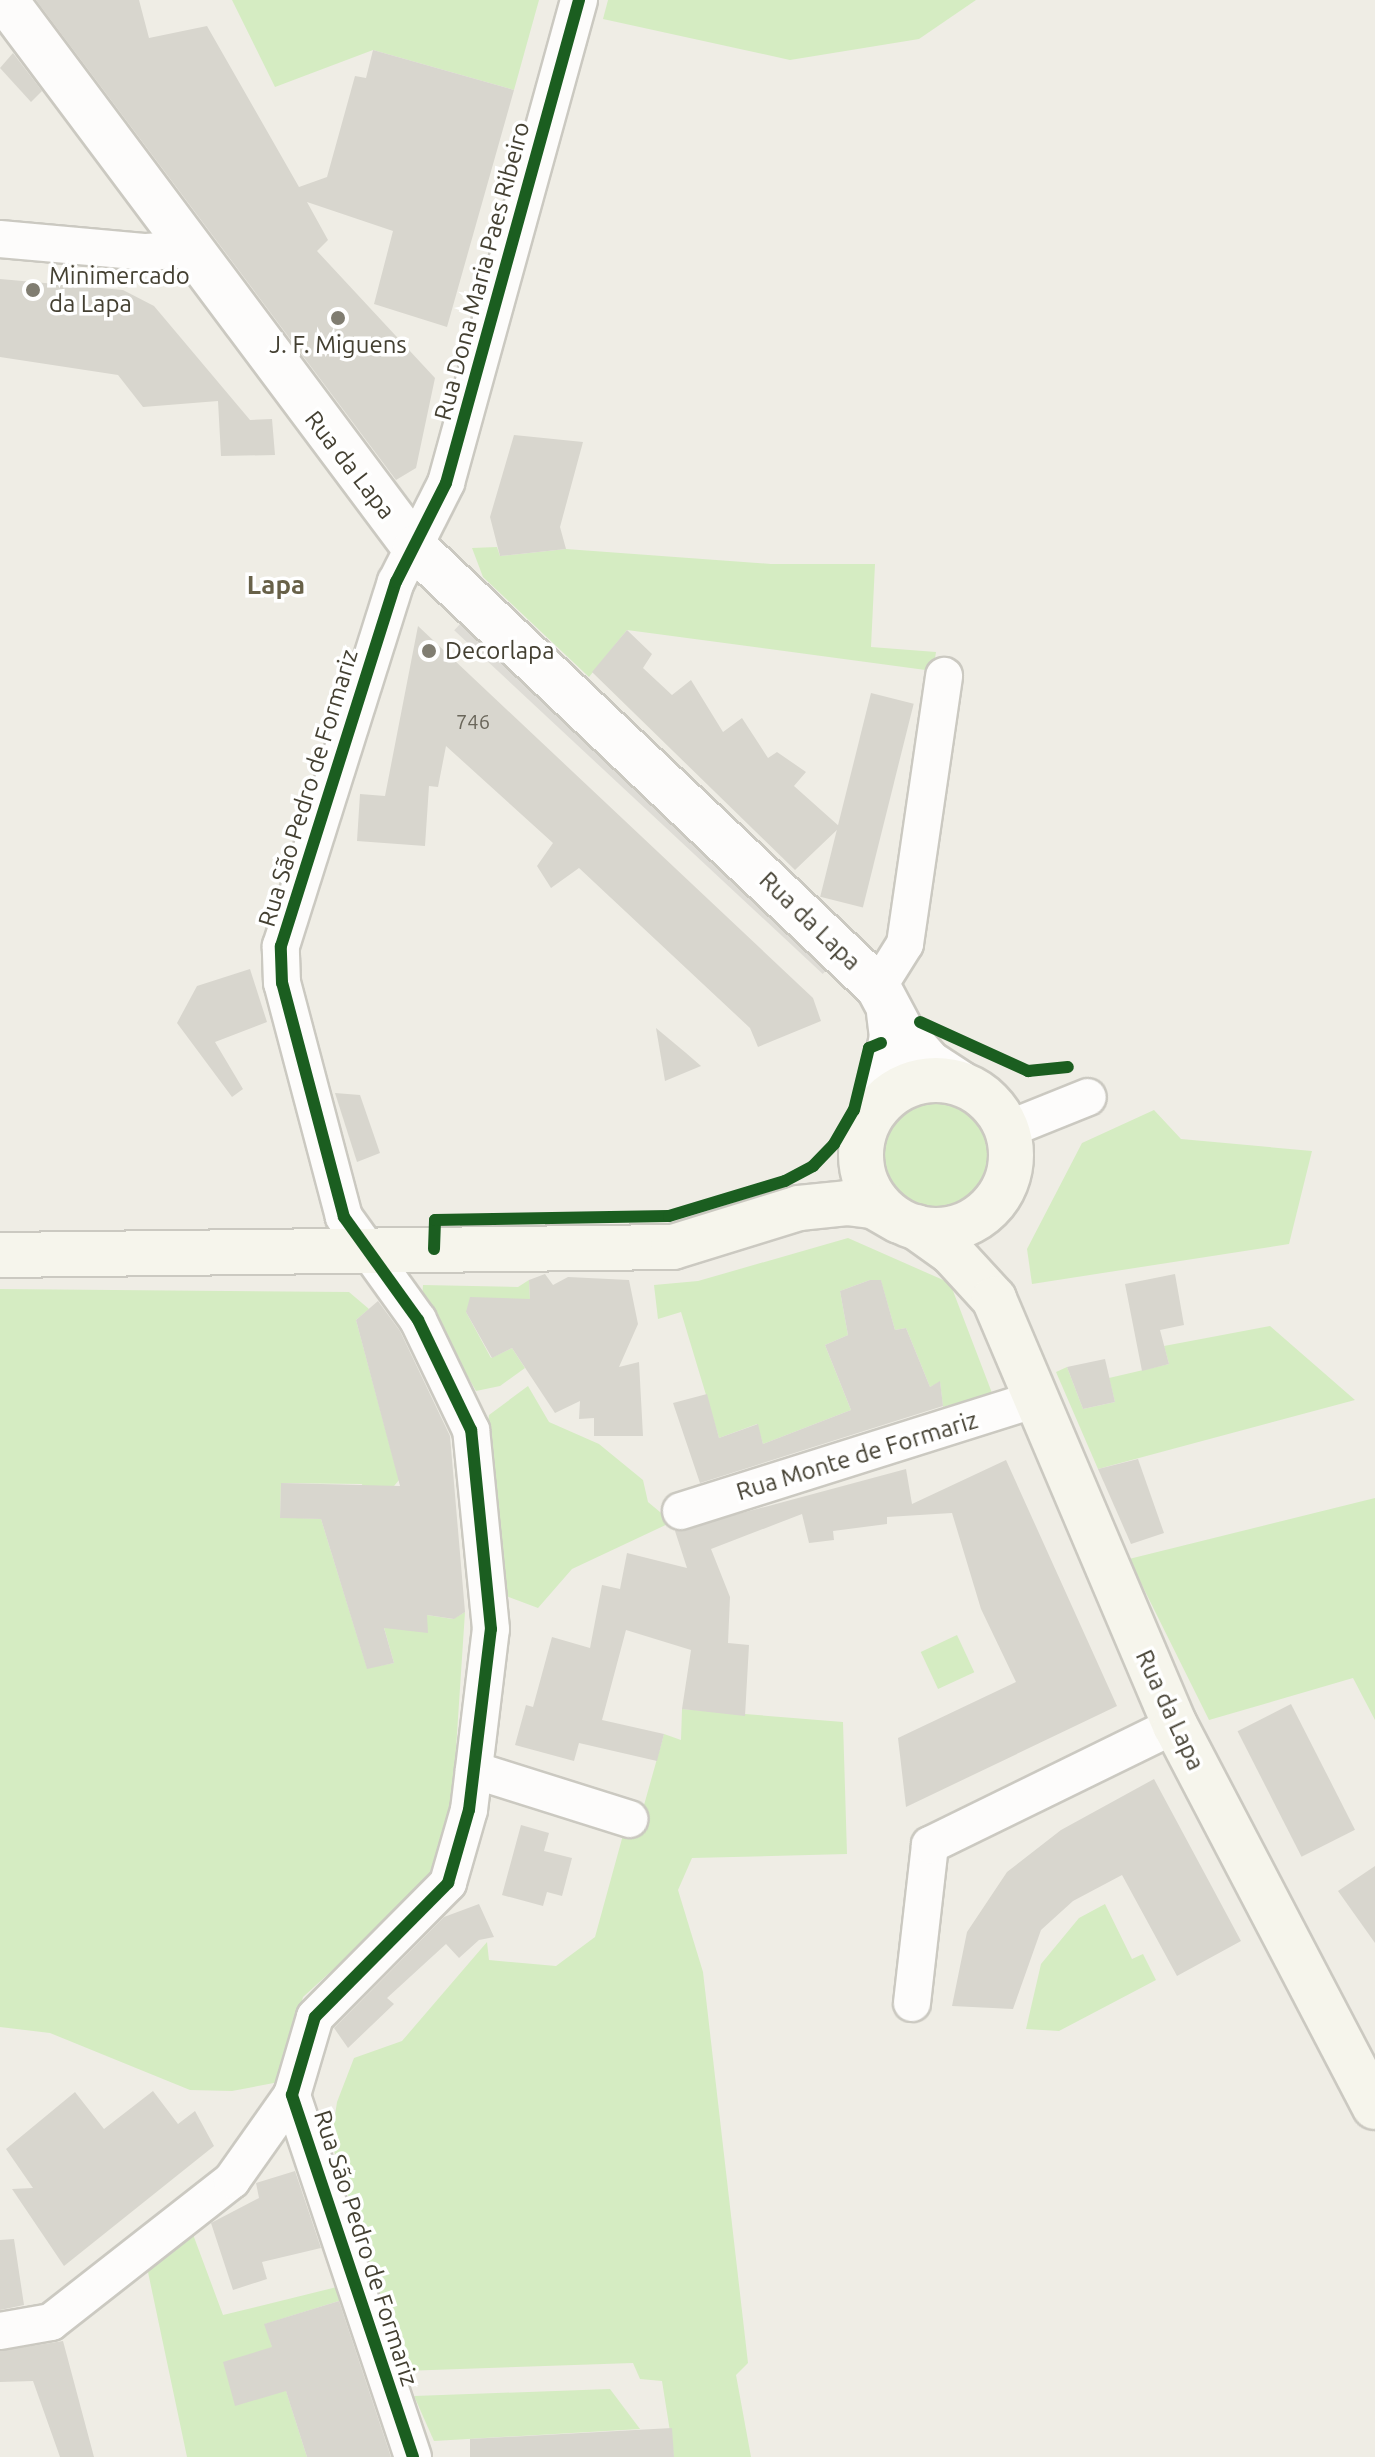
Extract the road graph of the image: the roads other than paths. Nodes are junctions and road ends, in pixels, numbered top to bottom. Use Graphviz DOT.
graph roads {
  1 [pos="5,0"];
  2 [pos="579,0"];
  3 [pos="0,239"];
  4 [pos="192,249"];
  5 [pos="415,548"];
  6 [pos="944,676"];
  7 [pos="883,1000"];
  8 [pos="960,1083"];
  9 [pos="1088,1097"];
  10 [pos="871,1119"];
  11 [pos="1006,1130"];
  12 [pos="1000,1194"];
  13 [pos="799,1208"];
  14 [pos="908,1224"];
  15 [pos="366,1251"];
  16 [pos="0,1255"];
  17 [pos="994,1299"];
  18 [pos="1033,1400"];
  19 [pos="681,1511"];
  20 [pos="1175,1725"];
  21 [pos="474,1770"];
  22 [pos="629,1819"];
  23 [pos="912,2003"];
  24 [pos="292,2095"];
  25 [pos="1375,2107"];
  26 [pos="258,2144"];
  27 [pos="313,2159"];
  28 [pos="0,2331"];
  29 [pos="413,2457"];
  1 -- 4 [label="street, Rua da Lapa"];
  2 -- 5 [label="street, Rua Dona Maria Paes Ribeiro"];
  3 -- 4 [label="street"];
  4 -- 5 [label="street, Rua da Lapa"];
  5 -- 7 [label="street, Rua da Lapa"];
  5 -- 15 [label="street, Rua São Pedro de Formariz"];
  6 -- 7 [label="street"];
  7 -- 8 [label="street, Rua da Lapa"];
  7 -- 10 [label="street"];
  8 -- 10 [label="main road"];
  8 -- 11 [label="main road"];
  9 -- 11 [label="street"];
  10 -- 13 [label="main road"];
  10 -- 14 [label="main road"];
  11 -- 12 [label="main road"];
  12 -- 14 [label="main road"];
  12 -- 17 [label="main road, Rua da Lapa"];
  13 -- 14 [label="main road"];
  13 -- 15 [label="main road"];
  14 -- 17 [label="main road, Rua da Lapa"];
  15 -- 16 [label="main road"];
  15 -- 21 [label="street, Rua São Pedro de Formariz"];
  17 -- 18 [label="main road, Rua da Lapa"];
  18 -- 19 [label="street, Rua Monte de Formariz"];
  18 -- 20 [label="main road, Rua da Lapa"];
  20 -- 23 [label="street"];
  20 -- 25 [label="main road, Rua da Lapa"];
  21 -- 22 [label="street"];
  21 -- 24 [label="street, Rua São Pedro de Formariz"];
  24 -- 26 [label="street"];
  24 -- 27 [label="street, Rua São Pedro de Formariz"];
  26 -- 27 [label="street"];
  26 -- 28 [label="street"];
  27 -- 29 [label="street, Rua São Pedro de Formariz"];
}
